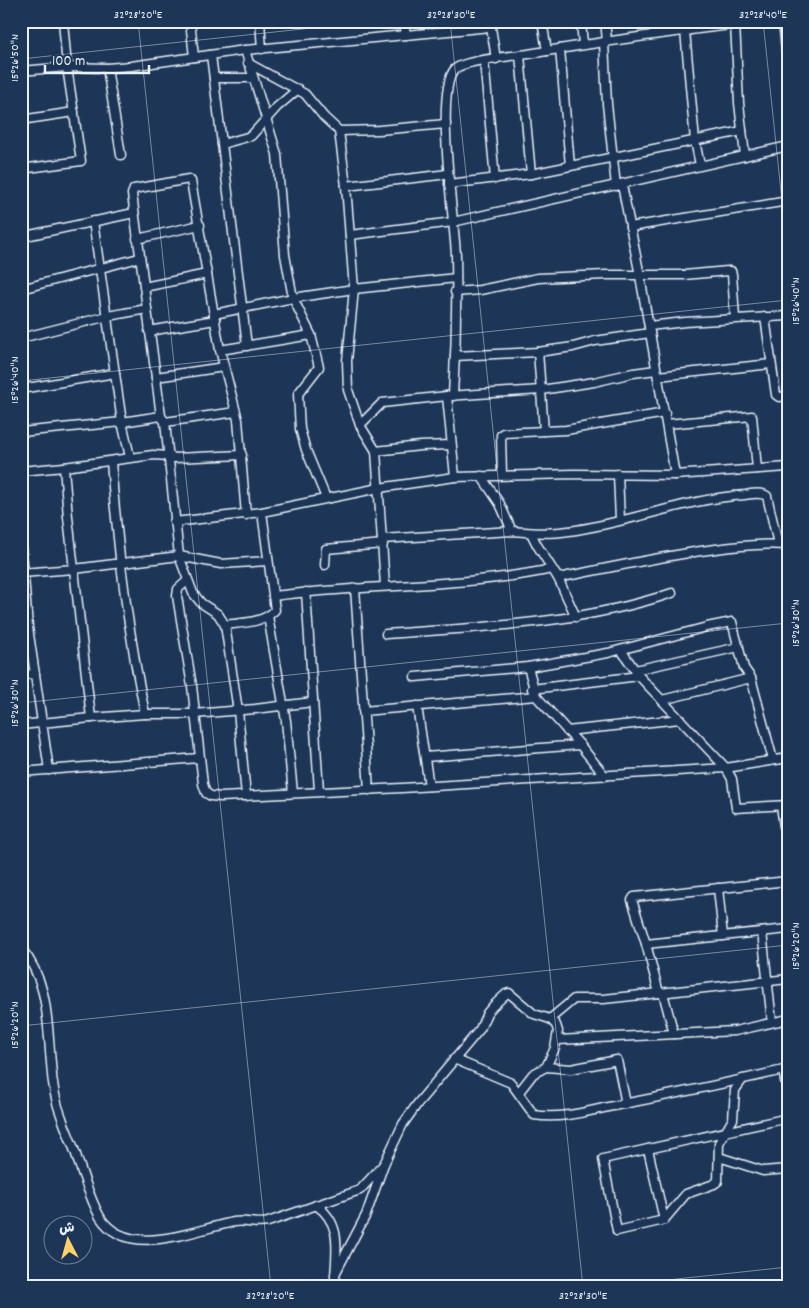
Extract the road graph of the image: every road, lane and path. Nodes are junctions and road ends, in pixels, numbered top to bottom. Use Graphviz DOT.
graph roads {
  1 [pos="63,21"];
  2 [pos="190,21"];
  3 [pos="260,21"];
  4 [pos="404,21"];
  5 [pos="542,21"];
  6 [pos="581,21"];
  7 [pos="605,21"];
  8 [pos="764,21"];
  9 [pos="783,21"];
  10 [pos="491,24"];
  11 [pos="735,24"];
  12 [pos="464,25"];
  13 [pos="685,31"];
  14 [pos="406,35"];
  15 [pos="605,41"];
  16 [pos="583,45"];
  17 [pos="262,48"];
  18 [pos="560,49"];
  19 [pos="245,50"];
  20 [pos="547,51"];
  21 [pos="211,54"];
  22 [pos="520,55"];
  23 [pos="194,57"];
  24 [pos="496,59"];
  25 [pos="484,60"];
  26 [pos="248,63"];
  27 [pos="67,67"];
  28 [pos="107,68"];
  29 [pos="788,70"];
  30 [pos="21,71"];
  31 [pos="214,78"];
  32 [pos="252,78"];
  33 [pos="298,89"];
  34 [pos="74,112"];
  35 [pos="266,119"];
  36 [pos="21,120"];
  37 [pos="446,124"];
  38 [pos="339,131"];
  39 [pos="742,132"];
  40 [pos="695,141"];
  41 [pos="222,144"];
  42 [pos="788,146"];
  43 [pos="122,155"];
  44 [pos="745,156"];
  45 [pos="613,157"];
  46 [pos="700,165"];
  47 [pos="570,166"];
  48 [pos="21,169"];
  49 [pos="448,174"];
  50 [pos="531,174"];
  51 [pos="495,179"];
  52 [pos="449,184"];
  53 [pos="619,185"];
  54 [pos="346,186"];
  55 [pos="788,201"];
  56 [pos="134,213"];
  57 [pos="93,221"];
  58 [pos="453,222"];
  59 [pos="200,225"];
  60 [pos="630,227"];
  61 [pos="350,235"];
  62 [pos="21,237"];
  63 [pos="137,239"];
  64 [pos="139,258"];
  65 [pos="100,267"];
  66 [pos="207,274"];
  67 [pos="640,276"];
  68 [pos="456,278"];
  69 [pos="144,287"];
  70 [pos="354,288"];
  71 [pos="21,289"];
  72 [pos="455,292"];
  73 [pos="293,298"];
  74 [pos="147,309"];
  75 [pos="242,309"];
  76 [pos="108,316"];
  77 [pos="788,316"];
  78 [pos="214,317"];
  79 [pos="766,317"];
  80 [pos="736,318"];
  81 [pos="649,330"];
  82 [pos="149,331"];
  83 [pos="310,335"];
  84 [pos="21,338"];
  85 [pos="247,346"];
  86 [pos="220,350"];
  87 [pos="538,352"];
  88 [pos="455,356"];
  89 [pos="772,364"];
  90 [pos="224,367"];
  91 [pos="115,373"];
  92 [pos="657,373"];
  93 [pos="156,377"];
  94 [pos="21,389"];
  95 [pos="541,390"];
  96 [pos="450,396"];
  97 [pos="788,396"];
  98 [pos="236,412"];
  99 [pos="665,413"];
  100 [pos="163,419"];
  101 [pos="122,422"];
  102 [pos="667,424"];
  103 [pos="360,425"];
  104 [pos="544,431"];
  105 [pos="21,432"];
  106 [pos="451,445"];
  107 [pos="376,451"];
  108 [pos="242,455"];
  109 [pos="169,456"];
  110 [pos="130,457"];
  111 [pos="111,461"];
  112 [pos="64,467"];
  113 [pos="757,469"];
  114 [pos="788,469"];
  115 [pos="21,471"];
  116 [pos="618,474"];
  117 [pos="502,475"];
  118 [pos="675,475"];
  119 [pos="481,476"];
  120 [pos="455,477"];
  121 [pos="379,488"];
  122 [pos="326,498"];
  123 [pos="262,512"];
  124 [pos="246,514"];
  125 [pos="620,520"];
  126 [pos="174,522"];
  127 [pos="512,531"];
  128 [pos="531,533"];
  129 [pos="21,538"];
  130 [pos="382,542"];
  131 [pos="778,544"];
  132 [pos="788,546"];
  133 [pos="178,556"];
  134 [pos="268,561"];
  135 [pos="120,562"];
  136 [pos="325,565"];
  137 [pos="74,569"];
  138 [pos="552,569"];
  139 [pos="23,573"];
  140 [pos="558,578"];
  141 [pos="187,582"];
  142 [pos="385,586"];
  143 [pos="355,588"];
  144 [pos="306,592"];
  145 [pos="672,593"];
  146 [pos="274,596"];
  147 [pos="268,616"];
  148 [pos="576,617"];
  149 [pos="224,625"];
  150 [pos="25,627"];
  151 [pos="386,634"];
  152 [pos="739,647"];
  153 [pos="621,650"];
  154 [pos="528,667"];
  155 [pos="637,673"];
  156 [pos="35,674"];
  157 [pos="21,675"];
  158 [pos="415,677"];
  159 [pos="750,678"];
  160 [pos="534,692"];
  161 [pos="662,700"];
  162 [pos="313,702"];
  163 [pos="283,705"];
  164 [pos="418,706"];
  165 [pos="238,711"];
  166 [pos="363,711"];
  167 [pos="145,714"];
  168 [pos="194,714"];
  169 [pos="90,718"];
  170 [pos="680,719"];
  171 [pos="42,722"];
  172 [pos="21,725"];
  173 [pos="567,731"];
  174 [pos="580,745"];
  175 [pos="425,757"];
  176 [pos="199,758"];
  177 [pos="788,758"];
  178 [pos="773,760"];
  179 [pos="726,768"];
  180 [pos="49,770"];
  181 [pos="21,772"];
  182 [pos="606,776"];
  183 [pos="429,786"];
  184 [pos="369,790"];
  185 [pos="319,791"];
  186 [pos="293,793"];
  187 [pos="246,796"];
  188 [pos="785,805"];
  189 [pos="786,831"];
  190 [pos="788,854"];
  191 [pos="788,881"];
  192 [pos="718,888"];
  193 [pos="788,930"];
  194 [pos="762,932"];
  195 [pos="723,936"];
  196 [pos="646,944"];
  197 [pos="21,948"];
  198 [pos="788,978"];
  199 [pos="767,982"];
  200 [pos="661,993"];
  201 [pos="550,1019"];
  202 [pos="788,1020"];
  203 [pos="772,1022"];
  204 [pos="674,1034"];
  205 [pos="558,1040"];
  206 [pos="454,1059"];
  207 [pos="546,1067"];
  208 [pos="785,1070"];
  209 [pos="743,1079"];
  210 [pos="519,1092"];
  211 [pos="788,1094"];
  212 [pos="626,1104"];
  213 [pos="788,1118"];
  214 [pos="725,1131"];
  215 [pos="648,1149"];
  216 [pos="719,1157"];
  217 [pos="384,1164"];
  218 [pos="788,1168"];
  219 [pos="316,1205"];
  220 [pos="664,1220"];
  221 [pos="335,1274"];
  222 [pos="335,1287"];
  1 -- 27 [label="street"];
  2 -- 23 [label="street"];
  3 -- 17 [label="street"];
  4 -- 14 [label="street"];
  5 -- 20 [label="street"];
  6 -- 16 [label="street"];
  7 -- 15 [label="street"];
  8 -- 11 [label="street"];
  9 -- 29 [label="street"];
  10 -- 12 [label="street"];
  10 -- 24 [label="street"];
  11 -- 13 [label="street"];
  11 -- 39 [label="street"];
  12 -- 14 [label="street"];
  13 -- 15 [label="street"];
  13 -- 40 [label="street"];
  14 -- 17 [label="street"];
  15 -- 16 [label="street"];
  15 -- 45 [label="street"];
  16 -- 18 [label="street"];
  17 -- 19 [label="street"];
  18 -- 20 [label="street"];
  18 -- 47 [label="street"];
  19 -- 21 [label="street"];
  19 -- 26 [label="street"];
  20 -- 22 [label="street"];
  21 -- 23 [label="street"];
  21 -- 31 [label="street"];
  22 -- 24 [label="street"];
  22 -- 50 [label="street"];
  23 -- 28 [label="street"];
  24 -- 25 [label="street"];
  25 -- 37 [label="street"];
  25 -- 51 [label="street"];
  26 -- 32 [label="street"];
  26 -- 33 [label="street"];
  27 -- 28 [label="street"];
  27 -- 30 [label="street"];
  27 -- 34 [label="street"];
  28 -- 43 [label="street"];
  31 -- 32 [label="street"];
  31 -- 41 [label="street"];
  32 -- 35 [label="street"];
  33 -- 35 [label="street"];
  33 -- 38 [label="street"];
  34 -- 36 [label="street"];
  34 -- 48 [label="street"];
  35 -- 41 [label="street"];
  35 -- 73 [label="street"];
  37 -- 38 [label="street"];
  37 -- 49 [label="street"];
  38 -- 54 [label="street"];
  39 -- 40 [label="street"];
  39 -- 44 [label="street"];
  40 -- 45 [label="street"];
  40 -- 46 [label="street"];
  41 -- 75 [label="street"];
  42 -- 44 [label="street"];
  44 -- 46 [label="street"];
  45 -- 47 [label="street"];
  45 -- 53 [label="street"];
  46 -- 53 [label="street"];
  47 -- 50 [label="street"];
  49 -- 52 [label="street"];
  49 -- 54 [label="street"];
  50 -- 51 [label="street"];
  51 -- 52 [label="street"];
  52 -- 58 [label="street"];
  53 -- 58 [label="street"];
  53 -- 60 [label="street"];
  54 -- 61 [label="street"];
  55 -- 60 [label="street"];
  56 -- 57 [label="street"];
  56 -- 59 [label="street"];
  56 -- 63 [label="street"];
  57 -- 62 [label="street"];
  57 -- 65 [label="street"];
  58 -- 61 [label="street"];
  58 -- 68 [label="street"];
  59 -- 63 [label="street"];
  59 -- 66 [label="street"];
  60 -- 67 [label="street"];
  61 -- 70 [label="street"];
  63 -- 64 [label="street"];
  64 -- 65 [label="street"];
  64 -- 69 [label="street"];
  65 -- 71 [label="street"];
  65 -- 76 [label="street"];
  66 -- 69 [label="street"];
  66 -- 78 [label="street"];
  67 -- 72 [label="street"];
  67 -- 80 [label="street"];
  67 -- 81 [label="street"];
  68 -- 70 [label="street"];
  68 -- 72 [label="street"];
  69 -- 74 [label="street"];
  70 -- 73 [label="street"];
  70 -- 103 [label="street"];
  72 -- 88 [label="street"];
  73 -- 75 [label="street"];
  73 -- 83 [label="street"];
  74 -- 76 [label="street"];
  74 -- 82 [label="street"];
  75 -- 78 [label="street"];
  75 -- 85 [label="street"];
  76 -- 84 [label="street"];
  76 -- 91 [label="street"];
  77 -- 79 [label="street"];
  78 -- 82 [label="street"];
  78 -- 86 [label="street"];
  79 -- 80 [label="street"];
  79 -- 89 [label="street"];
  80 -- 81 [label="street"];
  81 -- 87 [label="street"];
  81 -- 92 [label="street"];
  82 -- 93 [label="street"];
  83 -- 85 [label="street"];
  83 -- 122 [label="street"];
  85 -- 86 [label="street"];
  86 -- 90 [label="street"];
  87 -- 88 [label="street"];
  87 -- 95 [label="street"];
  88 -- 96 [label="street"];
  89 -- 92 [label="street"];
  89 -- 97 [label="street"];
  90 -- 93 [label="street"];
  90 -- 98 [label="street"];
  91 -- 94 [label="street"];
  91 -- 101 [label="street"];
  92 -- 95 [label="street"];
  92 -- 99 [label="street"];
  93 -- 100 [label="street"];
  95 -- 96 [label="street"];
  95 -- 104 [label="street"];
  96 -- 103 [label="street"];
  96 -- 106 [label="street"];
  98 -- 100 [label="street"];
  98 -- 108 [label="street"];
  99 -- 102 [label="street"];
  99 -- 104 [label="street"];
  100 -- 101 [label="street"];
  100 -- 109 [label="street"];
  101 -- 105 [label="street"];
  101 -- 110 [label="street"];
  102 -- 113 [label="street"];
  102 -- 118 [label="street"];
  103 -- 107 [label="street"];
  104 -- 117 [label="street"];
  106 -- 107 [label="street"];
  106 -- 120 [label="street"];
  107 -- 121 [label="street"];
  108 -- 109 [label="street"];
  108 -- 124 [label="street"];
  109 -- 110 [label="street"];
  109 -- 126 [label="street"];
  110 -- 111 [label="street"];
  111 -- 112 [label="street"];
  111 -- 135 [label="street"];
  112 -- 115 [label="street"];
  112 -- 137 [label="street"];
  113 -- 114 [label="street"];
  113 -- 118 [label="street"];
  116 -- 117 [label="street"];
  116 -- 118 [label="street"];
  116 -- 125 [label="street"];
  117 -- 119 [label="street"];
  119 -- 120 [label="street"];
  119 -- 127 [label="street"];
  120 -- 121 [label="street"];
  121 -- 122 [label="street"];
  121 -- 130 [label="street"];
  122 -- 123 [label="street"];
  123 -- 124 [label="street"];
  123 -- 134 [label="street"];
  124 -- 126 [label="street"];
  125 -- 128 [label="street"];
  125 -- 131 [label="street"];
  126 -- 133 [label="street"];
  127 -- 128 [label="street"];
  127 -- 130 [label="street"];
  128 -- 138 [label="street"];
  129 -- 139 [label="street"];
  130 -- 136 [label="street"];
  130 -- 142 [label="street"];
  131 -- 132 [label="street"];
  131 -- 140 [label="street"];
  133 -- 134 [label="street"];
  133 -- 135 [label="street"];
  133 -- 141 [label="street"];
  134 -- 146 [label="street"];
  135 -- 137 [label="street"];
  135 -- 167 [label="street"];
  137 -- 139 [label="street"];
  137 -- 169 [label="street"];
  138 -- 140 [label="street"];
  138 -- 142 [label="street"];
  139 -- 150 [label="street"];
  140 -- 148 [label="street"];
  141 -- 149 [label="street"];
  141 -- 168 [label="street"];
  142 -- 143 [label="street"];
  143 -- 144 [label="street"];
  143 -- 166 [label="street"];
  144 -- 146 [label="street"];
  144 -- 162 [label="street"];
  145 -- 148 [label="street"];
  146 -- 147 [label="street"];
  147 -- 149 [label="street"];
  147 -- 163 [label="street"];
  148 -- 151 [label="street"];
  149 -- 165 [label="street"];
  150 -- 156 [label="street"];
  152 -- 153 [label="street"];
  152 -- 155 [label="street"];
  152 -- 159 [label="street"];
  153 -- 154 [label="street"];
  153 -- 155 [label="street"];
  154 -- 158 [label="street"];
  154 -- 160 [label="street"];
  155 -- 160 [label="street"];
  155 -- 161 [label="street"];
  156 -- 157 [label="street"];
  156 -- 171 [label="street"];
  159 -- 161 [label="street"];
  159 -- 178 [label="street"];
  160 -- 164 [label="street"];
  160 -- 173 [label="street"];
  161 -- 170 [label="street"];
  162 -- 163 [label="street"];
  162 -- 185 [label="street"];
  163 -- 165 [label="street"];
  163 -- 186 [label="street"];
  164 -- 166 [label="street"];
  164 -- 175 [label="street"];
  165 -- 168 [label="street"];
  165 -- 187 [label="street"];
  166 -- 184 [label="street"];
  167 -- 168 [label="street"];
  167 -- 169 [label="street"];
  168 -- 176 [label="street"];
  169 -- 171 [label="street"];
  170 -- 173 [label="street"];
  170 -- 179 [label="street"];
  171 -- 172 [label="street"];
  171 -- 180 [label="street"];
  173 -- 174 [label="street"];
  174 -- 175 [label="street"];
  174 -- 182 [label="street"];
  175 -- 183 [label="street"];
  176 -- 180 [label="street"];
  176 -- 187 [label="street"];
  177 -- 178 [label="street"];
  178 -- 179 [label="street"];
  179 -- 182 [label="street"];
  179 -- 188 [label="street"];
  180 -- 181 [label="street"];
  182 -- 183 [label="street"];
  183 -- 184 [label="street"];
  184 -- 185 [label="street"];
  185 -- 186 [label="street"];
  186 -- 187 [label="street"];
  188 -- 189 [label="street"];
  189 -- 190 [label="street"];
  191 -- 192 [label="street"];
  192 -- 195 [label="street"];
  192 -- 196 [label="street"];
  193 -- 194 [label="street"];
  194 -- 195 [label="street"];
  194 -- 199 [label="street"];
  195 -- 196 [label="street"];
  196 -- 200 [label="street"];
  197 -- 219 [label="street"];
  198 -- 199 [label="street"];
  199 -- 200 [label="street"];
  199 -- 203 [label="street"];
  200 -- 201 [label="street"];
  200 -- 204 [label="street"];
  201 -- 205 [label="street"];
  201 -- 206 [label="street"];
  202 -- 203 [label="street"];
  203 -- 204 [label="street"];
  204 -- 205 [label="street"];
  205 -- 207 [label="street"];
  206 -- 210 [label="street"];
  206 -- 217 [label="street"];
  207 -- 210 [label="street"];
  207 -- 212 [label="street"];
  208 -- 209 [label="street"];
  208 -- 211 [label="street"];
  209 -- 212 [label="street"];
  209 -- 214 [label="street"];
  210 -- 212 [label="street"];
  213 -- 214 [label="street"];
  214 -- 215 [label="street"];
  214 -- 216 [label="street"];
  215 -- 220 [label="street"];
  215 -- 220 [label="street"];
  216 -- 218 [label="street"];
  216 -- 220 [label="street"];
  217 -- 219 [label="street"];
  217 -- 221 [label="street"];
  219 -- 221 [label="street"];
  221 -- 222 [label="street"];
}
